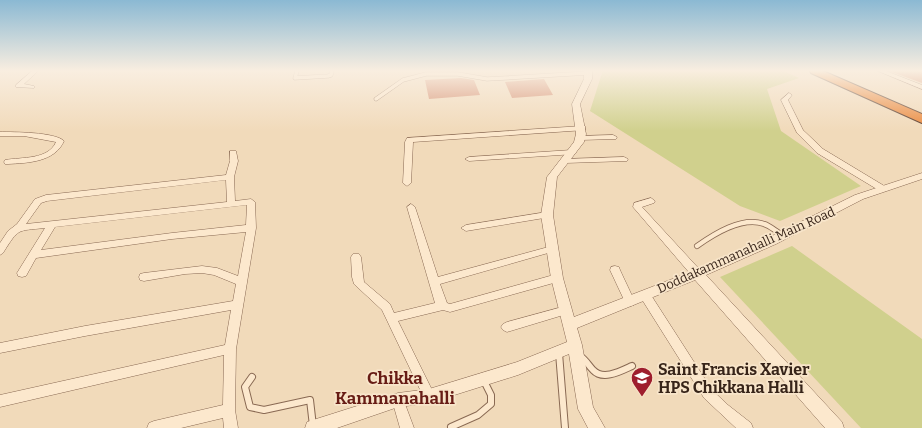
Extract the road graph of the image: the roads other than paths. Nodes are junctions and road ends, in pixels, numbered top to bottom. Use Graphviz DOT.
graph roads {
  1 [pos="387,91"];
  2 [pos="583,91"];
  3 [pos="860,91"];
  4 [pos="880,91"];
  5 [pos="789,95"];
  6 [pos="376,99"];
  7 [pos="922,109"];
  8 [pos="922,119"];
  9 [pos="581,133"];
  10 [pos="0,134"];
  11 [pos="613,137"];
  12 [pos="233,153"];
  13 [pos="569,156"];
  14 [pos="469,159"];
  15 [pos="624,159"];
  16 [pos="8,162"];
  17 [pos="922,176"];
  18 [pos="230,177"];
  19 [pos="407,183"];
  20 [pos="883,189"];
  21 [pos="651,201"];
  22 [pos="231,203"];
  23 [pos="411,207"];
  24 [pos="547,215"];
  25 [pos="52,224"];
  26 [pos="21,226"];
  27 [pos="251,228"];
  28 [pos="466,228"];
  29 [pos="783,235"];
  30 [pos="697,246"];
  31 [pos="552,249"];
  32 [pos="0,251"];
  33 [pos="33,255"];
  34 [pos="356,257"];
  35 [pos="615,270"];
  36 [pos="22,273"];
  37 [pos="697,274"];
  38 [pos="144,277"];
  39 [pos="557,278"];
  40 [pos="241,282"];
  41 [pos="434,282"];
  42 [pos="645,295"];
  43 [pos="630,302"];
  44 [pos="238,305"];
  45 [pos="443,306"];
  46 [pos="566,310"];
  47 [pos="393,318"];
  48 [pos="570,325"];
  49 [pos="507,327"];
  50 [pos="0,348"];
  51 [pos="230,349"];
  52 [pos="576,350"];
  53 [pos="558,352"];
  54 [pos="632,366"];
  55 [pos="252,376"];
  56 [pos="483,379"];
  57 [pos="429,396"];
  58 [pos="398,400"];
  59 [pos="0,401"];
  60 [pos="229,410"];
  61 [pos="451,427"];
  62 [pos="154,428"];
  63 [pos="231,428"];
  64 [pos="316,428"];
  65 [pos="407,428"];
  66 [pos="565,428"];
  67 [pos="597,428"];
  68 [pos="746,428"];
  69 [pos="836,428"];
  1 -- 6 [label="lane"];
  2 -- 9 [label="street"];
  3 -- 8 [label="highway"];
  4 -- 7 [label="highway"];
  5 -- 20 [label="street"];
  9 -- 11 [label="street"];
  9 -- 13 [label="street"];
  9 -- 19 [label="street"];
  10 -- 16 [label="street"];
  12 -- 18 [label="street"];
  13 -- 14 [label="street"];
  13 -- 15 [label="street"];
  13 -- 24 [label="street"];
  17 -- 20 [label="street, Doddakammanahalli Main Road"];
  18 -- 22 [label="street"];
  18 -- 26 [label="street"];
  20 -- 29 [label="street, Doddakammanahalli Main Road"];
  21 -- 37 [label="street"];
  22 -- 25 [label="street"];
  22 -- 27 [label="street"];
  23 -- 41 [label="street"];
  24 -- 28 [label="street"];
  24 -- 31 [label="street"];
  25 -- 26 [label="street"];
  25 -- 33 [label="street"];
  26 -- 32 [label="street"];
  27 -- 33 [label="street"];
  27 -- 40 [label="street"];
  29 -- 30 [label="lane"];
  29 -- 37 [label="street, Doddakammanahalli Main Road"];
  31 -- 39 [label="street"];
  31 -- 41 [label="street"];
  33 -- 36 [label="street"];
  34 -- 47 [label="street"];
  35 -- 43 [label="street"];
  37 -- 42 [label="street, Doddakammanahalli Main Road"];
  37 -- 69 [label="street"];
  38 -- 40 [label="street"];
  39 -- 45 [label="street"];
  39 -- 46 [label="street"];
  40 -- 44 [label="street"];
  41 -- 45 [label="street"];
  42 -- 43 [label="street, Doddakammanahalli Main Road"];
  42 -- 68 [label="street"];
  43 -- 48 [label="street, Doddakammanahalli Main Road"];
  44 -- 50 [label="street"];
  44 -- 51 [label="street"];
  45 -- 47 [label="street"];
  46 -- 48 [label="street"];
  46 -- 49 [label="street"];
  47 -- 57 [label="street"];
  48 -- 52 [label="street"];
  51 -- 59 [label="street"];
  51 -- 60 [label="street"];
  52 -- 53 [label="street"];
  52 -- 54 [label="lane"];
  52 -- 67 [label="street"];
  53 -- 56 [label="street"];
  53 -- 66 [label="lane"];
  55 -- 64 [label="lane"];
  56 -- 57 [label="street"];
  56 -- 61 [label="lane"];
  57 -- 58 [label="street"];
  58 -- 64 [label="street"];
  58 -- 65 [label="street"];
  60 -- 62 [label="street"];
  60 -- 63 [label="street"];
}
